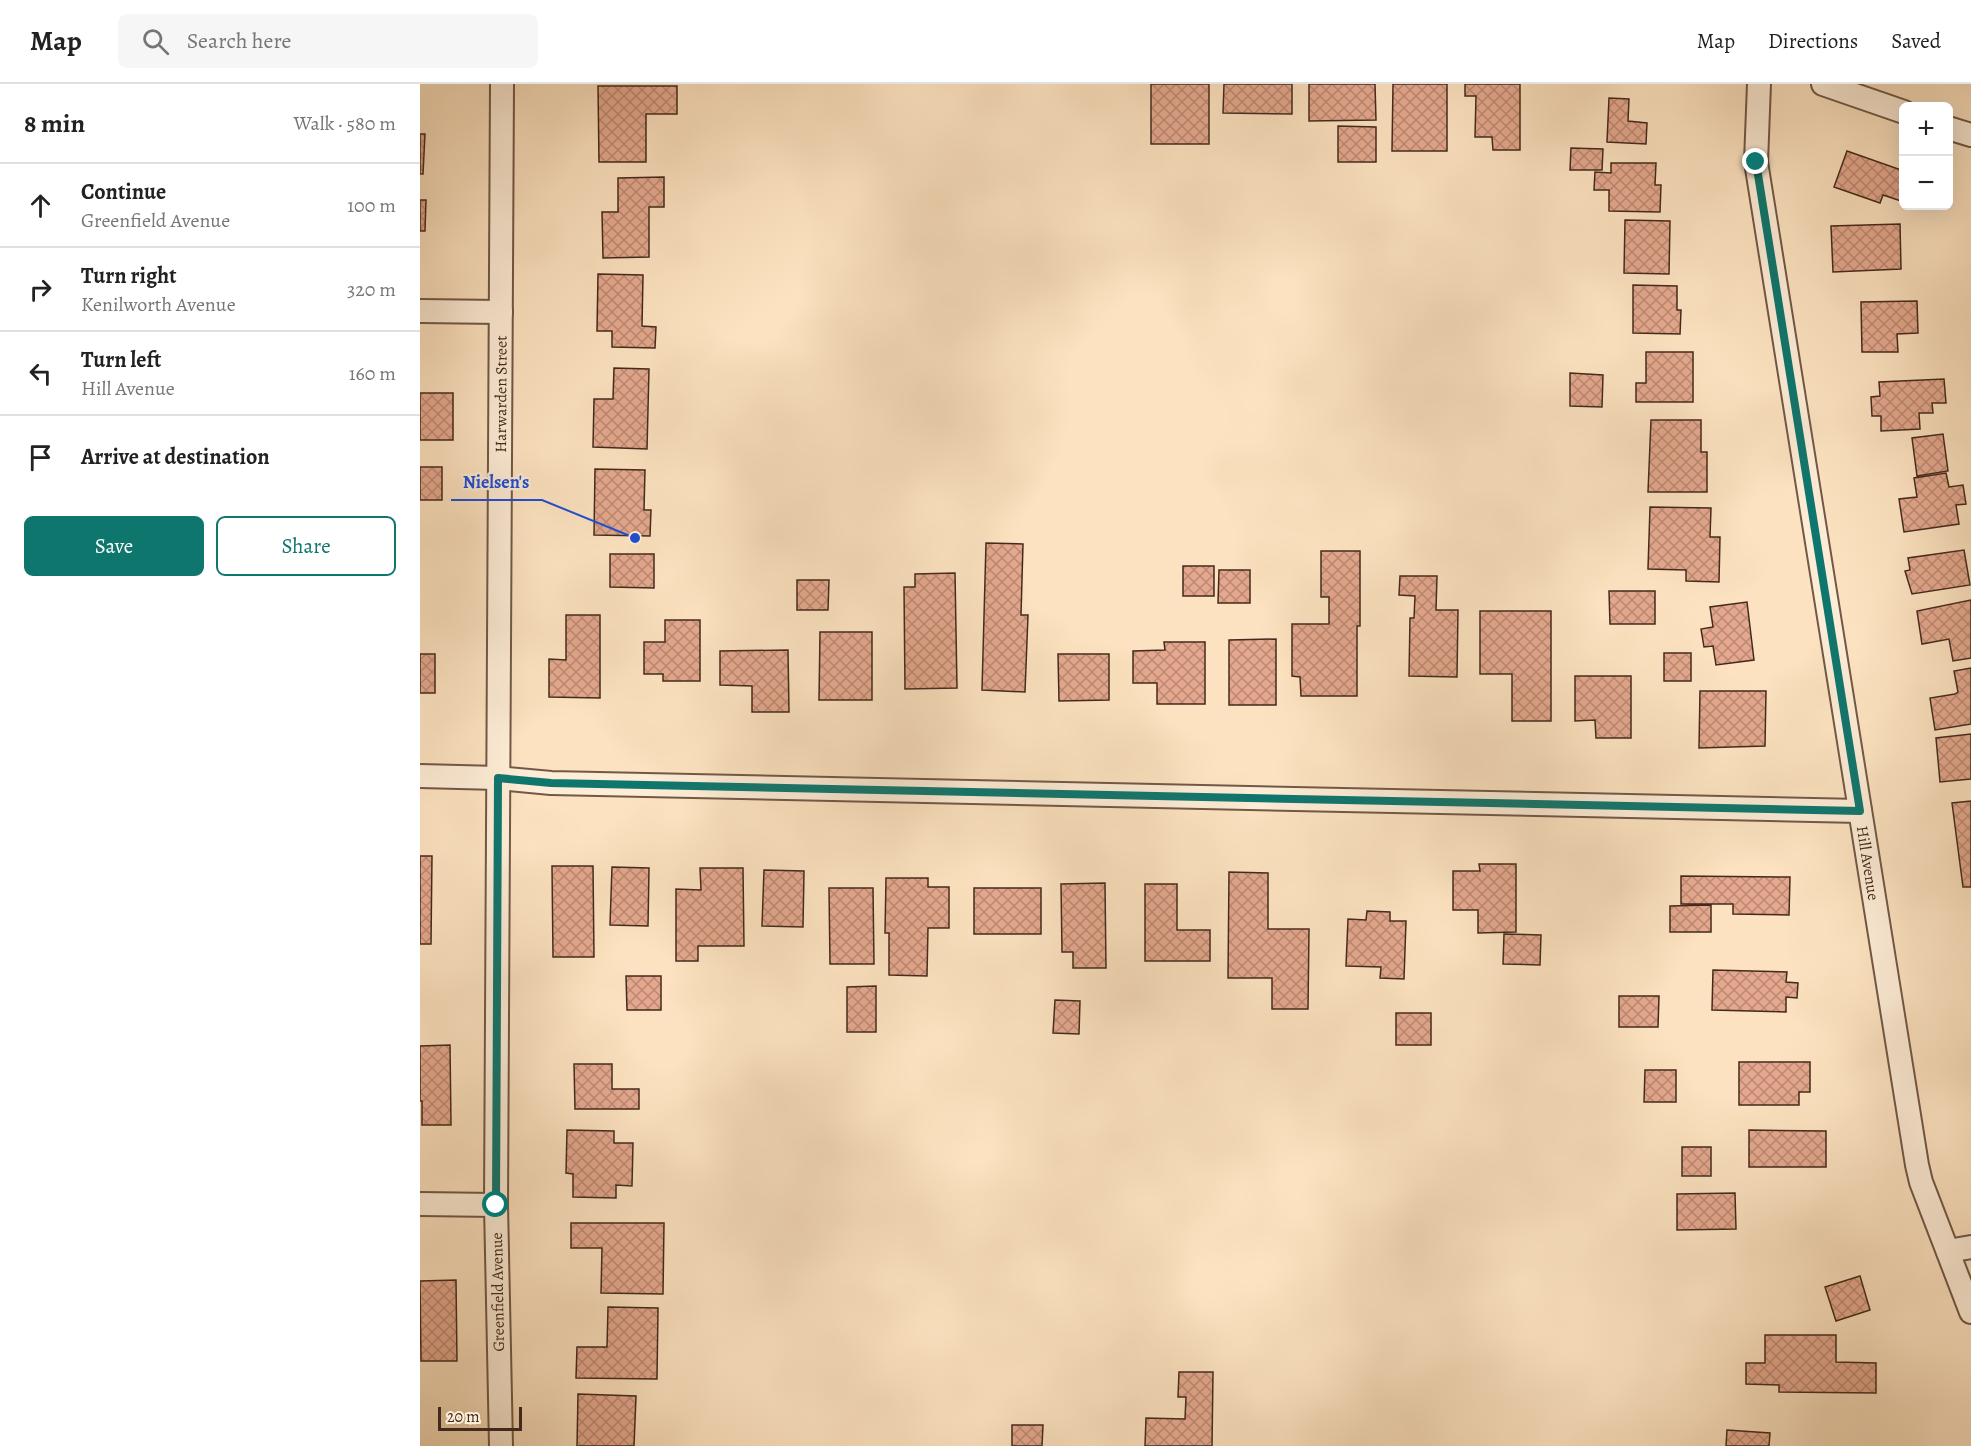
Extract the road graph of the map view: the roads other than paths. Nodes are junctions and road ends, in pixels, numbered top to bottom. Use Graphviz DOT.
graph roads {
  1 [pos="502,84"];
  2 [pos="1759,84"];
  3 [pos="1823,84"];
  4 [pos="1899,110"];
  5 [pos="1953,130"];
  6 [pos="1971,135"];
  7 [pos="420,311"];
  8 [pos="501,312"];
  9 [pos="420,776"];
  10 [pos="498,778"];
  11 [pos="1860,811"];
  12 [pos="420,1204"];
  13 [pos="496,1205"];
  14 [pos="1971,1247"];
  15 [pos="1948,1251"];
  16 [pos="1971,1312"];
  17 [pos="501,1446"];
  1 -- 8 [label="street, Harwarden Street"];
  2 -- 11 [label="street, Hill Avenue"];
  3 -- 4 [label="street"];
  5 -- 6 [label="street"];
  7 -- 8 [label="street"];
  8 -- 10 [label="street, Harwarden Street"];
  9 -- 10 [label="street"];
  10 -- 11 [label="street"];
  10 -- 13 [label="street, Greenfield Avenue"];
  11 -- 15 [label="street, Hill Avenue"];
  12 -- 13 [label="street"];
  13 -- 17 [label="street, Greenfield Avenue"];
  14 -- 15 [label="street"];
  15 -- 16 [label="street, Hill Avenue"];
}
